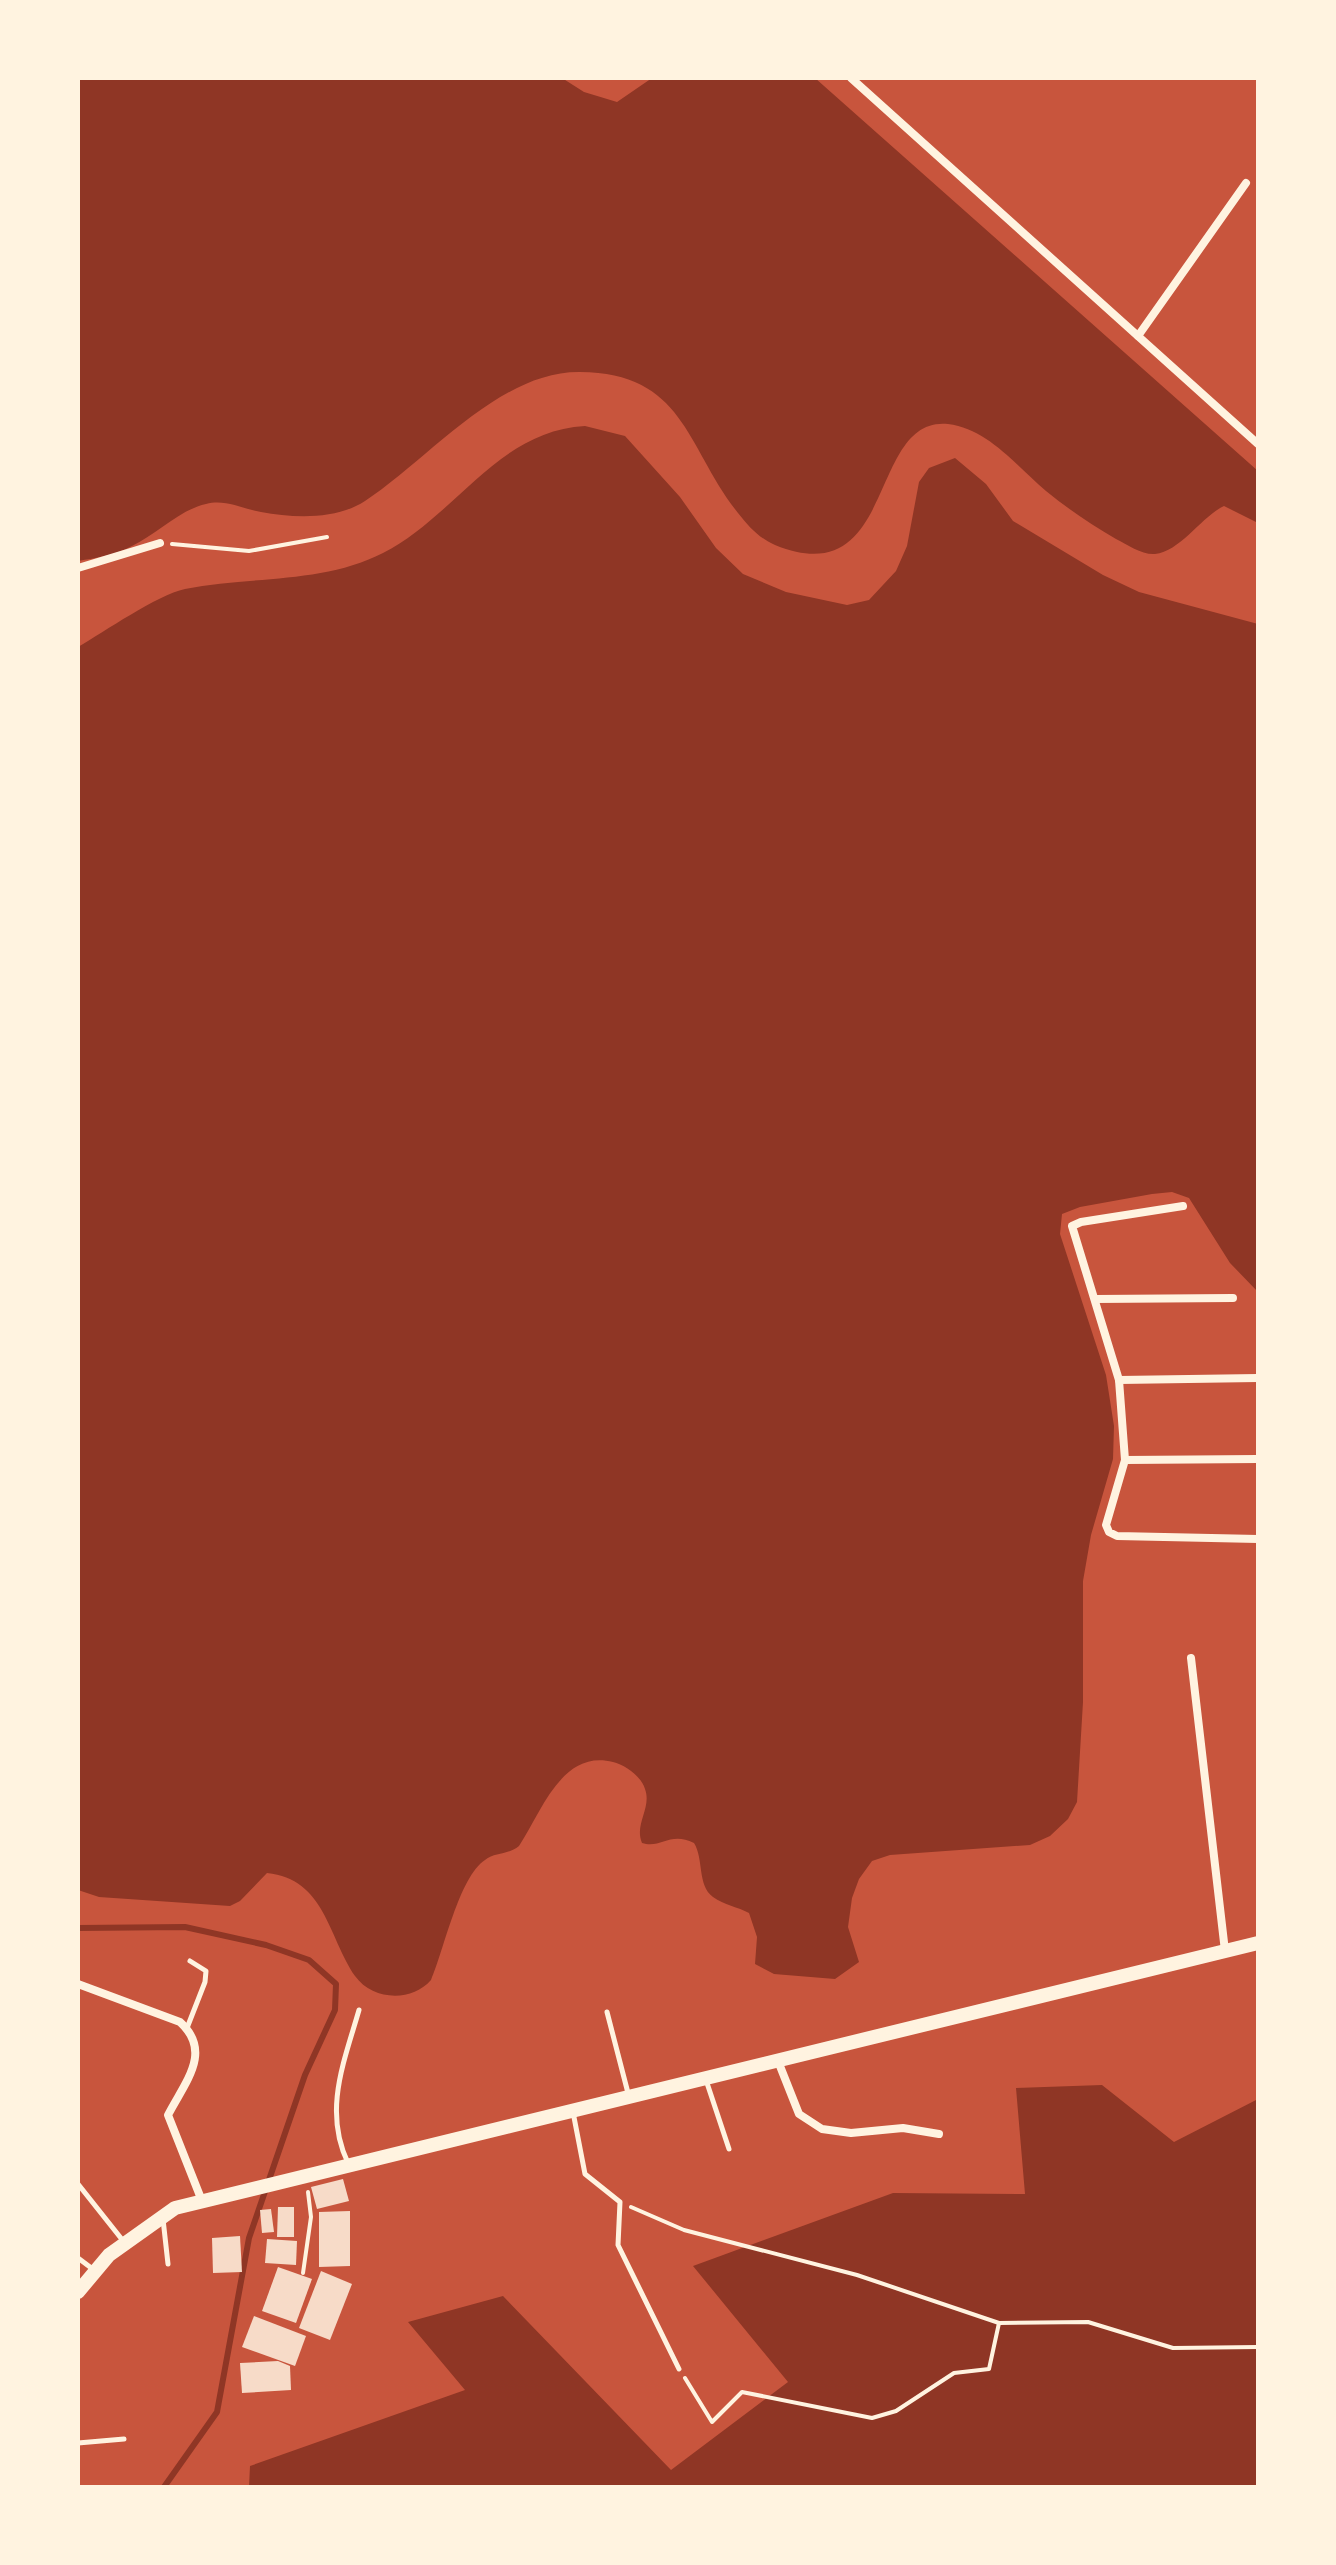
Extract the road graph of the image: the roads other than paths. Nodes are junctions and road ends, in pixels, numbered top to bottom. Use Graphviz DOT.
graph roads {
  1 [pos="851,78"];
  2 [pos="1246,183"];
  3 [pos="1138,336"];
  4 [pos="1258,444"];
  5 [pos="160,543"];
  6 [pos="78,568"];
  7 [pos="1183,1206"];
  8 [pos="1233,1298"];
  9 [pos="1095,1299"];
  10 [pos="1258,1378"];
  11 [pos="1119,1380"];
  12 [pos="1258,1459"];
  13 [pos="1125,1460"];
  14 [pos="1258,1539"];
  15 [pos="1191,1658"];
  16 [pos="1258,1943"];
  17 [pos="1225,1951"];
  18 [pos="190,1961"];
  19 [pos="78,1984"];
  20 [pos="359,2010"];
  21 [pos="607,2012"];
  22 [pos="187,2028"];
  23 [pos="778,2061"];
  24 [pos="706,2079"];
  25 [pos="629,2098"];
  26 [pos="573,2112"];
  27 [pos="939,2134"];
  28 [pos="729,2149"];
  29 [pos="349,2167"];
  30 [pos="78,2184"];
  31 [pos="202,2201"];
  32 [pos="162,2214"];
  33 [pos="124,2243"];
  34 [pos="78,2258"];
  35 [pos="168,2264"];
  36 [pos="95,2271"];
  37 [pos="78,2292"];
  38 [pos="679,2369"];
  39 [pos="124,2439"];
  40 [pos="78,2443"];
  1 -- 3 [label="street"];
  2 -- 3 [label="street"];
  3 -- 4 [label="street"];
  5 -- 6 [label="street"];
  7 -- 9 [label="street"];
  8 -- 9 [label="street"];
  9 -- 11 [label="street"];
  10 -- 11 [label="street"];
  11 -- 13 [label="street"];
  12 -- 13 [label="street"];
  13 -- 14 [label="street"];
  15 -- 17 [label="street"];
  16 -- 17 [label="main road"];
  17 -- 23 [label="main road"];
  18 -- 22 [label="lane"];
  19 -- 22 [label="street"];
  20 -- 29 [label="lane"];
  21 -- 25 [label="lane"];
  22 -- 31 [label="street"];
  23 -- 24 [label="main road"];
  23 -- 27 [label="street"];
  24 -- 25 [label="main road"];
  24 -- 28 [label="lane"];
  25 -- 26 [label="main road"];
  26 -- 29 [label="main road"];
  26 -- 38 [label="lane"];
  29 -- 31 [label="main road"];
  30 -- 33 [label="lane"];
  31 -- 32 [label="main road"];
  32 -- 33 [label="main road"];
  32 -- 35 [label="lane"];
  33 -- 36 [label="main road"];
  34 -- 36 [label="lane"];
  36 -- 37 [label="main road"];
  39 -- 40 [label="lane"];
}
